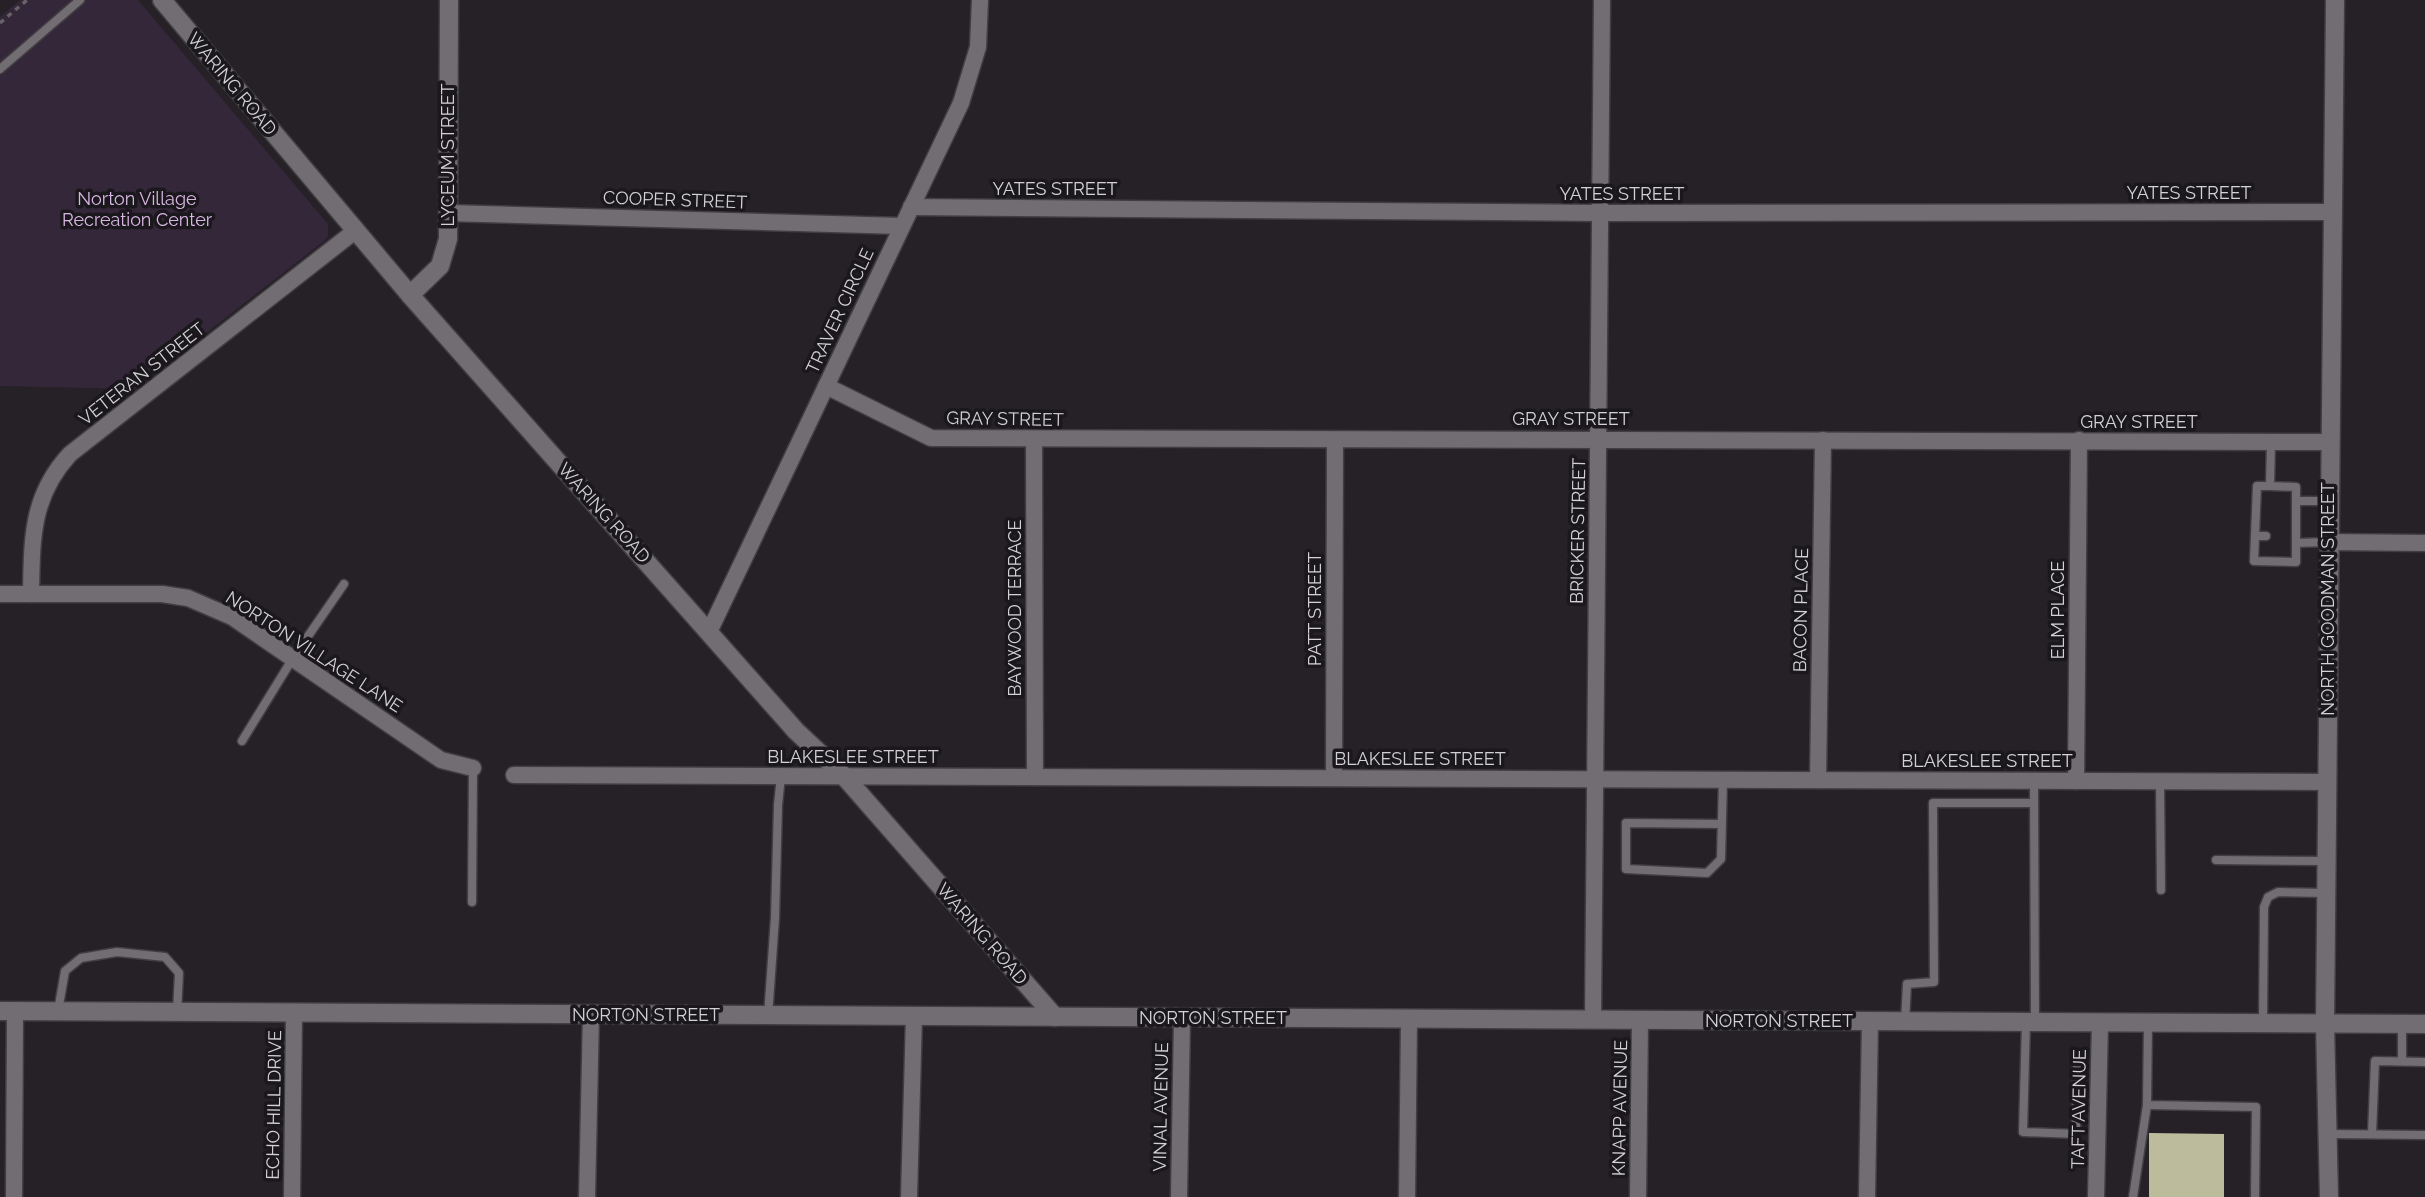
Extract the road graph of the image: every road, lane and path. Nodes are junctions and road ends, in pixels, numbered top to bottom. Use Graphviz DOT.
graph roads {
  1 [pos="27,0"];
  2 [pos="80,0"];
  3 [pos="162,0"];
  4 [pos="449,0"];
  5 [pos="979,0"];
  6 [pos="1602,0"];
  7 [pos="2335,0"];
  8 [pos="0,23"];
  9 [pos="0,69"];
  10 [pos="911,207"];
  11 [pos="2332,212"];
  12 [pos="448,213"];
  13 [pos="1600,214"];
  14 [pos="902,226"];
  15 [pos="355,231"];
  16 [pos="410,295"];
  17 [pos="826,386"];
  18 [pos="1598,438"];
  19 [pos="1034,439"];
  20 [pos="1335,440"];
  21 [pos="1823,440"];
  22 [pos="2079,440"];
  23 [pos="2271,442"];
  24 [pos="2329,442"];
  25 [pos="2270,486"];
  26 [pos="2296,501"];
  27 [pos="2329,501"];
  28 [pos="2255,514"];
  29 [pos="2265,515"];
  30 [pos="2255,536"];
  31 [pos="2266,536"];
  32 [pos="2293,539"];
  33 [pos="2328,542"];
  34 [pos="2425,543"];
  35 [pos="344,584"];
  36 [pos="0,594"];
  37 [pos="31,594"];
  38 [pos="709,632"];
  39 [pos="293,658"];
  40 [pos="243,741"];
  41 [pos="473,768"];
  42 [pos="514,775"];
  43 [pos="781,776"];
  44 [pos="844,776"];
  45 [pos="1035,777"];
  46 [pos="1334,778"];
  47 [pos="1595,779"];
  48 [pos="1723,779"];
  49 [pos="1818,780"];
  50 [pos="2034,781"];
  51 [pos="2076,781"];
  52 [pos="2160,781"];
  53 [pos="2326,782"];
  54 [pos="2034,803"];
  55 [pos="1722,824"];
  56 [pos="2216,860"];
  57 [pos="2326,861"];
  58 [pos="2161,890"];
  59 [pos="2326,893"];
  60 [pos="472,902"];
  61 [pos="8,1011"];
  62 [pos="58,1012"];
  63 [pos="177,1013"];
  64 [pos="294,1013"];
  65 [pos="591,1014"];
  66 [pos="768,1016"];
  67 [pos="914,1016"];
  68 [pos="1055,1017"];
  69 [pos="1182,1018"];
  70 [pos="1409,1019"];
  71 [pos="1593,1020"];
  72 [pos="1640,1020"];
  73 [pos="1870,1021"];
  74 [pos="1905,1022"];
  75 [pos="2031,1022"];
  76 [pos="2100,1023"];
  77 [pos="2148,1023"];
  78 [pos="2263,1024"];
  79 [pos="2325,1024"];
  80 [pos="2402,1024"];
  81 [pos="2425,1024"];
  82 [pos="2402,1061"];
  83 [pos="2425,1062"];
  84 [pos="2077,1067"];
  85 [pos="2147,1105"];
  86 [pos="2328,1133"];
  87 [pos="2076,1134"];
  88 [pos="2372,1134"];
  89 [pos="2098,1135"];
  90 [pos="2425,1135"];
  91 [pos="2329,1193"];
  92 [pos="14,1197"];
  93 [pos="292,1197"];
  94 [pos="587,1197"];
  95 [pos="909,1197"];
  96 [pos="1179,1197"];
  97 [pos="1407,1197"];
  98 [pos="1638,1197"];
  99 [pos="1867,1197"];
  100 [pos="2096,1197"];
  101 [pos="2133,1197"];
  102 [pos="2255,1197"];
  1 -- 8 [label="path"];
  2 -- 9 [label="lane"];
  3 -- 15 [label="main road, WARING ROAD"];
  4 -- 12 [label="main road, LYCEUM STREET"];
  5 -- 10 [label="street, TRAVER CIRCLE"];
  6 -- 13 [label="street, BRICKER STREET"];
  7 -- 11 [label="main road, NORTH GOODMAN STREET"];
  10 -- 13 [label="street, YATES STREET"];
  10 -- 14 [label="street, TRAVER CIRCLE"];
  11 -- 13 [label="street, YATES STREET"];
  11 -- 24 [label="main road, NORTH GOODMAN STREET"];
  12 -- 14 [label="street, COOPER STREET"];
  12 -- 16 [label="main road, LYCEUM STREET"];
  13 -- 18 [label="street, BRICKER STREET"];
  14 -- 17 [label="street, TRAVER CIRCLE"];
  15 -- 16 [label="main road, WARING ROAD"];
  15 -- 37 [label="street, VETERAN STREET"];
  16 -- 38 [label="main road, WARING ROAD"];
  17 -- 19 [label="street, GRAY STREET"];
  17 -- 38 [label="street, TRAVER CIRCLE"];
  18 -- 20 [label="street, GRAY STREET"];
  18 -- 21 [label="street, GRAY STREET"];
  18 -- 47 [label="street, BRICKER STREET"];
  19 -- 20 [label="street, GRAY STREET"];
  19 -- 45 [label="street, BAYWOOD TERRACE"];
  20 -- 46 [label="street, PATT STREET"];
  21 -- 22 [label="street, GRAY STREET"];
  21 -- 49 [label="street, BACON PLACE"];
  22 -- 23 [label="street, GRAY STREET"];
  22 -- 51 [label="street, ELM PLACE"];
  23 -- 24 [label="street, GRAY STREET"];
  23 -- 25 [label="lane"];
  24 -- 27 [label="main road, NORTH GOODMAN STREET"];
  25 -- 26 [label="lane"];
  25 -- 28 [label="lane"];
  26 -- 27 [label="lane"];
  26 -- 32 [label="lane"];
  27 -- 33 [label="main road, NORTH GOODMAN STREET"];
  28 -- 29 [label="lane"];
  28 -- 30 [label="lane"];
  30 -- 31 [label="lane"];
  30 -- 32 [label="lane"];
  32 -- 33 [label="lane"];
  33 -- 34 [label="street"];
  33 -- 53 [label="main road, NORTH GOODMAN STREET"];
  35 -- 39 [label="lane"];
  36 -- 37 [label="street, NORTON VILLAGE LANE"];
  37 -- 39 [label="street, NORTON VILLAGE LANE"];
  38 -- 44 [label="main road, WARING ROAD"];
  39 -- 40 [label="lane"];
  39 -- 41 [label="street, NORTON VILLAGE LANE"];
  41 -- 60 [label="lane"];
  42 -- 43 [label="street, BLAKESLEE STREET"];
  43 -- 44 [label="street, BLAKESLEE STREET"];
  43 -- 66 [label="lane"];
  44 -- 45 [label="street, BLAKESLEE STREET"];
  44 -- 68 [label="main road, WARING ROAD"];
  45 -- 46 [label="street, BLAKESLEE STREET"];
  46 -- 47 [label="street, BLAKESLEE STREET"];
  47 -- 48 [label="street, BLAKESLEE STREET"];
  47 -- 71 [label="street, BRICKER STREET"];
  48 -- 49 [label="street, BLAKESLEE STREET"];
  48 -- 55 [label="lane"];
  49 -- 50 [label="street, BLAKESLEE STREET"];
  50 -- 51 [label="street, BLAKESLEE STREET"];
  50 -- 54 [label="lane"];
  51 -- 52 [label="street, BLAKESLEE STREET"];
  52 -- 53 [label="street, BLAKESLEE STREET"];
  52 -- 58 [label="lane"];
  53 -- 57 [label="main road, NORTH GOODMAN STREET"];
  54 -- 74 [label="lane"];
  54 -- 75 [label="lane"];
  55 -- 55 [label="lane"];
  56 -- 57 [label="lane"];
  57 -- 59 [label="main road, NORTH GOODMAN STREET"];
  59 -- 78 [label="lane"];
  59 -- 79 [label="main road, NORTH GOODMAN STREET"];
  61 -- 62 [label="main road, NORTON STREET"];
  61 -- 92 [label="street"];
  62 -- 63 [label="main road, NORTON STREET"];
  62 -- 63 [label="lane"];
  63 -- 64 [label="main road, NORTON STREET"];
  64 -- 65 [label="main road, NORTON STREET"];
  64 -- 93 [label="street, ECHO HILL DRIVE"];
  65 -- 66 [label="main road, NORTON STREET"];
  65 -- 94 [label="street"];
  66 -- 67 [label="main road, NORTON STREET"];
  67 -- 68 [label="main road, NORTON STREET"];
  67 -- 95 [label="street"];
  68 -- 69 [label="main road, NORTON STREET"];
  69 -- 70 [label="main road, NORTON STREET"];
  69 -- 96 [label="street, VINAL AVENUE"];
  70 -- 71 [label="main road, NORTON STREET"];
  70 -- 97 [label="street"];
  71 -- 72 [label="main road, NORTON STREET"];
  72 -- 73 [label="main road, NORTON STREET"];
  72 -- 98 [label="street, KNAPP AVENUE"];
  73 -- 74 [label="main road, NORTON STREET"];
  73 -- 99 [label="street"];
  74 -- 75 [label="main road, NORTON STREET"];
  75 -- 76 [label="main road, NORTON STREET"];
  75 -- 87 [label="lane"];
  76 -- 77 [label="main road, NORTON STREET"];
  76 -- 89 [label="street, TAFT AVENUE"];
  77 -- 78 [label="main road, NORTON STREET"];
  77 -- 85 [label="lane"];
  78 -- 79 [label="main road, NORTON STREET"];
  79 -- 80 [label="main road, NORTON STREET"];
  79 -- 86 [label="main road, NORTH GOODMAN STREET"];
  80 -- 81 [label="main road, NORTON STREET"];
  80 -- 82 [label="lane"];
  82 -- 83 [label="lane"];
  82 -- 88 [label="lane"];
  84 -- 87 [label="lane"];
  85 -- 101 [label="lane"];
  85 -- 102 [label="lane"];
  86 -- 88 [label="lane"];
  86 -- 91 [label="main road, NORTH GOODMAN STREET"];
  87 -- 89 [label="lane"];
  88 -- 90 [label="lane"];
  89 -- 100 [label="street, TAFT AVENUE"];
}
